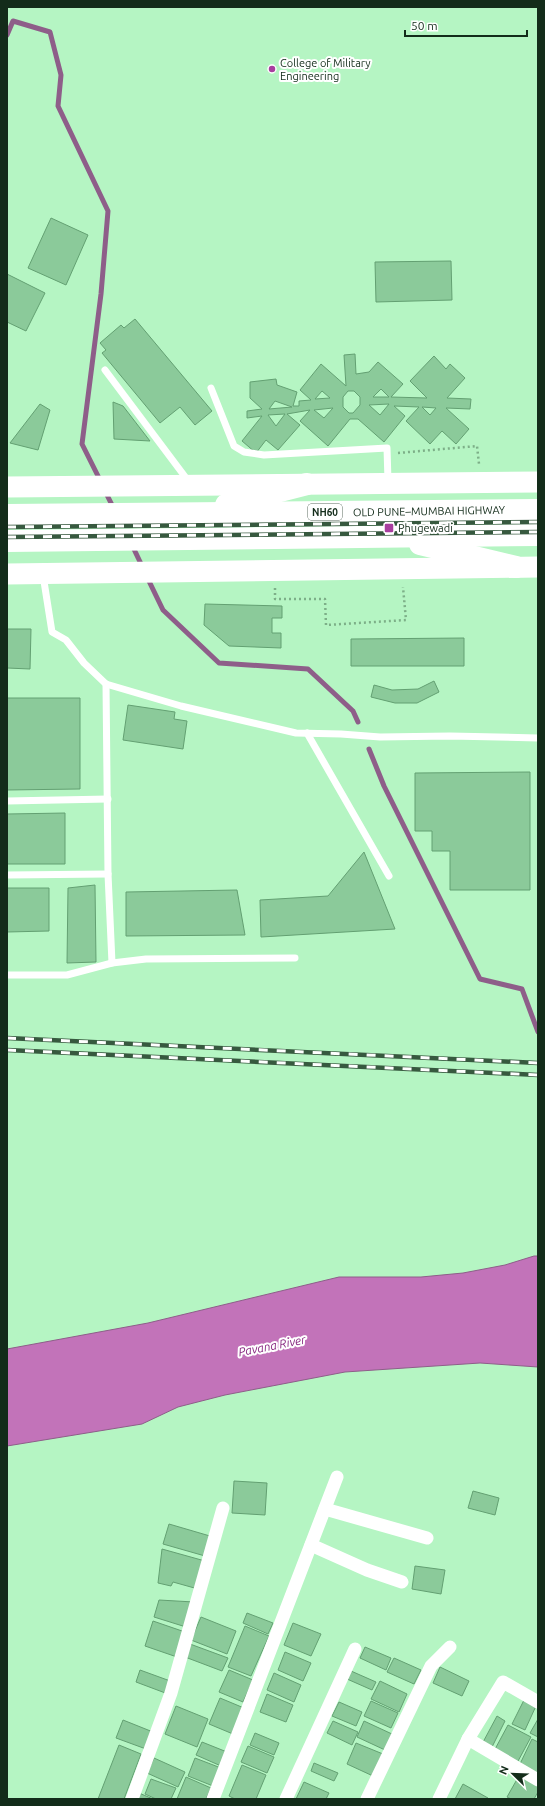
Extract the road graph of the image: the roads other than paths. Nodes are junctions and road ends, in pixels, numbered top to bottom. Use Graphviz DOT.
graph roads {
  1 [pos="105,370"];
  2 [pos="211,388"];
  3 [pos="538,482"];
  4 [pos="388,483"];
  5 [pos="307,484"];
  6 [pos="192,486"];
  7 [pos="7,487"];
  8 [pos="538,510"];
  9 [pos="192,513"];
  10 [pos="7,515"];
  11 [pos="389,536"];
  12 [pos="538,536"];
  13 [pos="7,541"];
  14 [pos="538,567"];
  15 [pos="516,568"];
  16 [pos="7,574"];
  17 [pos="43,574"];
  18 [pos="106,684"];
  19 [pos="307,733"];
  20 [pos="538,738"];
  21 [pos="108,799"];
  22 [pos="7,801"];
  23 [pos="108,874"];
  24 [pos="7,875"];
  25 [pos="389,876"];
  26 [pos="295,958"];
  27 [pos="112,963"];
  28 [pos="7,975"];
  29 [pos="337,1477"];
  30 [pos="223,1508"];
  31 [pos="325,1509"];
  32 [pos="427,1538"];
  33 [pos="311,1545"];
  34 [pos="402,1582"];
  35 [pos="450,1647"];
  36 [pos="355,1649"];
  37 [pos="538,1702"];
  38 [pos="468,1739"];
  39 [pos="538,1780"];
  40 [pos="132,1799"];
  41 [pos="213,1799"];
  42 [pos="286,1799"];
  43 [pos="367,1799"];
  44 [pos="439,1799"];
  1 -- 6 [label="lane"];
  2 -- 4 [label="lane"];
  3 -- 4 [label="main road"];
  4 -- 5 [label="main road"];
  5 -- 6 [label="main road"];
  5 -- 9 [label="highway"];
  6 -- 7 [label="main road"];
  8 -- 9 [label="highway, OLD PUNE–MUMBAI HIGHWAY / NH60"];
  9 -- 10 [label="highway, OLD PUNE–MUMBAI HIGHWAY / NH60"];
  11 -- 12 [label="highway"];
  11 -- 13 [label="highway"];
  11 -- 15 [label="highway"];
  14 -- 15 [label="main road"];
  15 -- 17 [label="main road"];
  16 -- 17 [label="main road"];
  17 -- 18 [label="lane"];
  18 -- 19 [label="lane"];
  18 -- 21 [label="lane"];
  19 -- 20 [label="lane"];
  19 -- 25 [label="lane"];
  21 -- 22 [label="lane"];
  21 -- 23 [label="lane"];
  23 -- 24 [label="lane"];
  23 -- 27 [label="lane"];
  26 -- 27 [label="lane"];
  27 -- 28 [label="lane"];
  29 -- 31 [label="street"];
  30 -- 40 [label="street"];
  31 -- 32 [label="street"];
  31 -- 33 [label="street"];
  33 -- 34 [label="street"];
  33 -- 41 [label="street"];
  35 -- 43 [label="street"];
  36 -- 42 [label="street"];
  37 -- 38 [label="street"];
  38 -- 39 [label="street"];
  38 -- 44 [label="street"];
}
